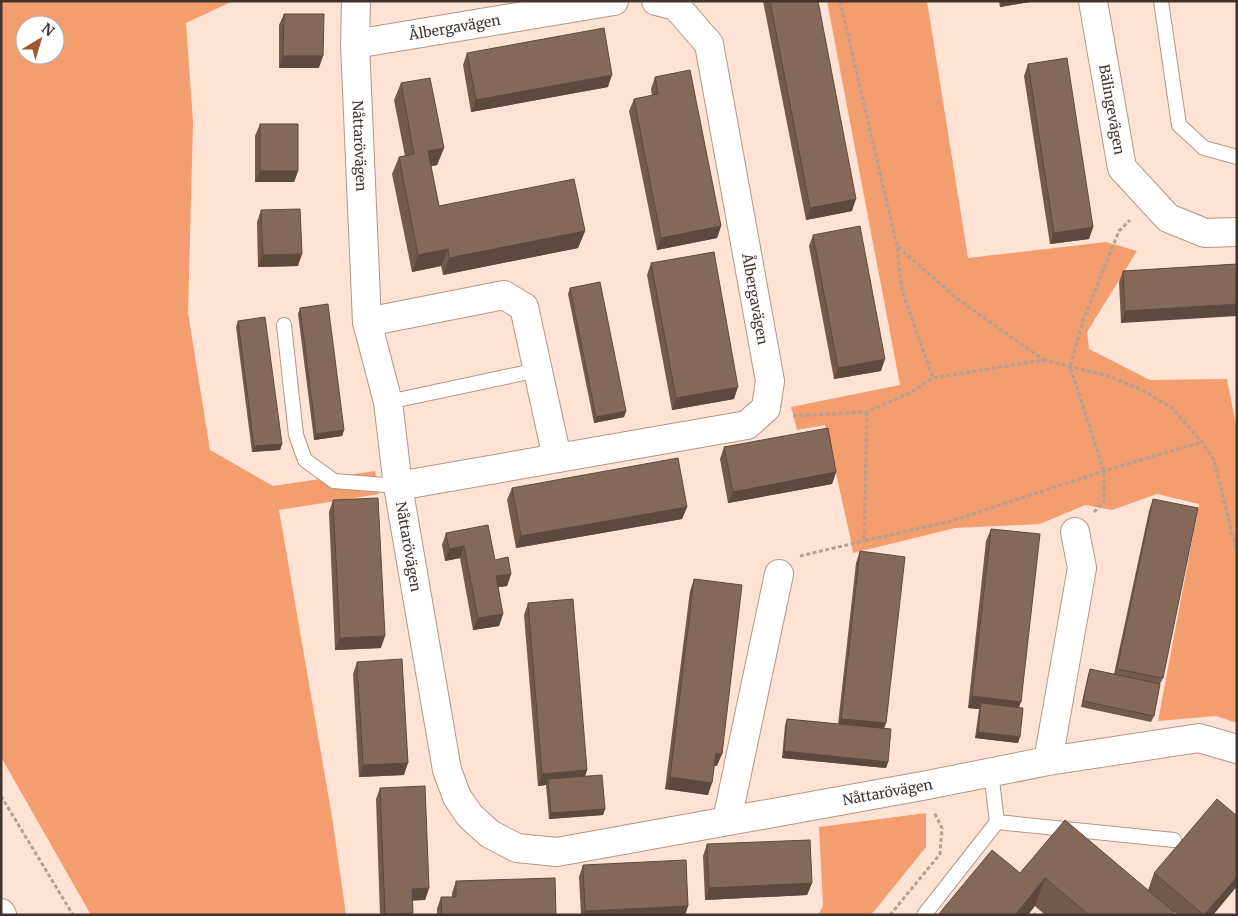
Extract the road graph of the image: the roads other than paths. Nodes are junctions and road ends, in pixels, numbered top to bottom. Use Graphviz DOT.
graph roads {
  1 [pos="356,1"];
  2 [pos="614,1"];
  3 [pos="656,1"];
  4 [pos="1093,1"];
  5 [pos="1161,1"];
  6 [pos="355,44"];
  7 [pos="1237,157"];
  8 [pos="1237,232"];
  9 [pos="367,322"];
  10 [pos="284,325"];
  11 [pos="538,370"];
  12 [pos="388,402"];
  13 [pos="557,458"];
  14 [pos="398,486"];
  15 [pos="1075,532"];
  16 [pos="779,574"];
  17 [pos="1237,749"];
  18 [pos="1048,761"];
  19 [pos="991,772"];
  20 [pos="727,820"];
  21 [pos="997,822"];
  22 [pos="1174,840"];
  23 [pos="924,915"];
  1 -- 6 [label="street, Nåttarövägen"];
  2 -- 6 [label="street, Ålbergavägen"];
  3 -- 13 [label="street, Ålbergavägen"];
  4 -- 8 [label="street, Bälingevägen"];
  5 -- 7 [label="lane"];
  6 -- 9 [label="street, Nåttarövägen"];
  9 -- 11 [label="street"];
  9 -- 12 [label="street, Nåttarövägen"];
  10 -- 14 [label="lane"];
  11 -- 12 [label="lane"];
  11 -- 13 [label="street"];
  12 -- 14 [label="street, Nåttarövägen"];
  13 -- 14 [label="street"];
  14 -- 20 [label="street, Nåttarövägen"];
  15 -- 18 [label="street"];
  16 -- 20 [label="street"];
  17 -- 18 [label="street, Nåttarövägen"];
  18 -- 19 [label="street, Nåttarövägen"];
  19 -- 20 [label="street, Nåttarövägen"];
  19 -- 21 [label="lane"];
  21 -- 22 [label="lane"];
  21 -- 23 [label="lane"];
}
